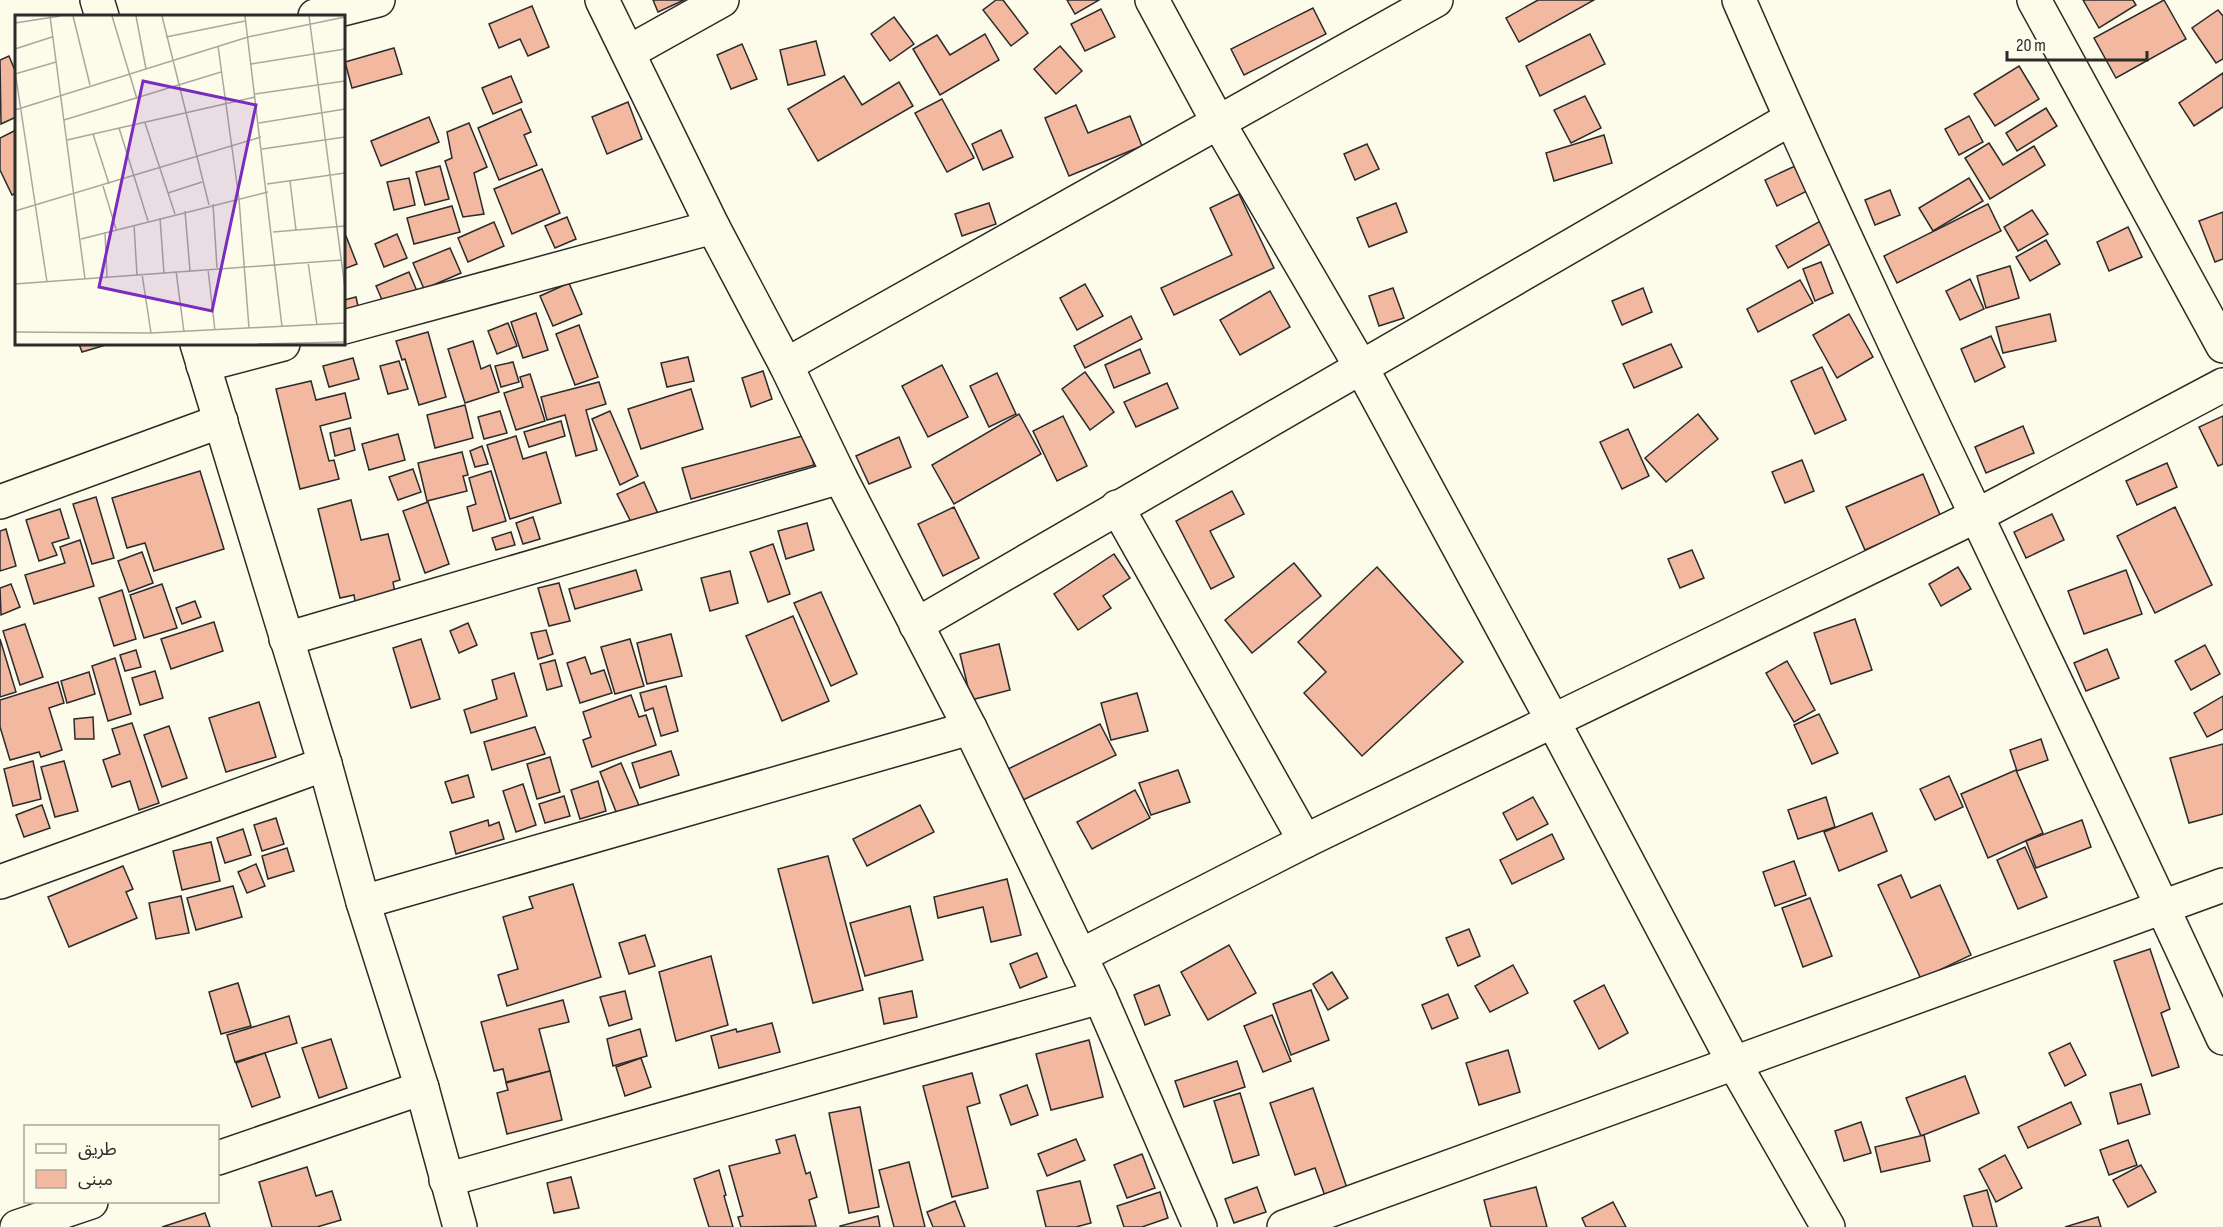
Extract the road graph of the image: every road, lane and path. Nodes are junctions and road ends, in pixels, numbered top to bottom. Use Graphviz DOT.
graph roads {
  1 [pos="97,0"];
  2 [pos="378,0"];
  3 [pos="602,0"];
  4 [pos="722,0"];
  5 [pos="1152,0"];
  6 [pos="1436,0"];
  7 [pos="1739,0"];
  8 [pos="2034,0"];
  9 [pos="102,15"];
  10 [pos="319,15"];
  11 [pos="629,52"];
  12 [pos="1790,119"];
  13 [pos="1218,122"];
  14 [pos="713,228"];
  15 [pos="345,327"];
  16 [pos="275,345"];
  17 [pos="2223,346"];
  18 [pos="200,354"];
  19 [pos="786,365"];
  20 [pos="1360,367"];
  21 [pos="2223,385"];
  22 [pos="221,421"];
  23 [pos="840,477"];
  24 [pos="0,502"];
  25 [pos="1117,507"];
  26 [pos="1976,516"];
  27 [pos="916,625"];
  28 [pos="286,639"];
  29 [pos="1553,720"];
  30 [pos="970,728"];
  31 [pos="325,764"];
  32 [pos="1305,841"];
  33 [pos="0,882"];
  34 [pos="2223,885"];
  35 [pos="363,902"];
  36 [pos="2163,906"];
  37 [pos="1080,956"];
  38 [pos="1100,997"];
  39 [pos="2223,1038"];
  40 [pos="1734,1063"];
  41 [pos="422,1088"];
  42 [pos="219,1158"];
  43 [pos="446,1180"];
  44 [pos="88,1203"];
  45 [pos="17,1227"];
  46 [pos="460,1227"];
  47 [pos="1200,1227"];
  48 [pos="1284,1227"];
  49 [pos="1828,1227"];
  1 -- 9 [label="street"];
  2 -- 10 [label="street"];
  3 -- 11 [label="street"];
  4 -- 11 [label="street"];
  5 -- 13 [label="street"];
  6 -- 13 [label="street"];
  7 -- 12 [label="street"];
  8 -- 17 [label="street"];
  11 -- 14 [label="street"];
  12 -- 20 [label="street"];
  12 -- 26 [label="street"];
  13 -- 19 [label="street"];
  13 -- 20 [label="street"];
  14 -- 15 [label="street"];
  14 -- 19 [label="street"];
  16 -- 18 [label="street"];
  18 -- 22 [label="street"];
  19 -- 23 [label="street"];
  20 -- 25 [label="street"];
  20 -- 29 [label="street"];
  21 -- 26 [label="street"];
  22 -- 24 [label="street"];
  22 -- 28 [label="street"];
  23 -- 27 [label="street"];
  23 -- 28 [label="street"];
  25 -- 27 [label="street"];
  25 -- 32 [label="street"];
  26 -- 29 [label="street"];
  26 -- 36 [label="street"];
  27 -- 30 [label="street"];
  28 -- 31 [label="street"];
  29 -- 32 [label="street"];
  29 -- 40 [label="street"];
  30 -- 35 [label="street"];
  30 -- 37 [label="street"];
  31 -- 33 [label="street"];
  31 -- 35 [label="street"];
  32 -- 37 [label="street"];
  34 -- 36 [label="street"];
  35 -- 41 [label="street"];
  36 -- 39 [label="street"];
  36 -- 40 [label="street"];
  37 -- 38 [label="street"];
  38 -- 43 [label="street"];
  38 -- 47 [label="street"];
  40 -- 48 [label="street"];
  40 -- 49 [label="street"];
  41 -- 42 [label="street"];
  41 -- 43 [label="street"];
  43 -- 46 [label="street"];
  44 -- 45 [label="street"];
}
